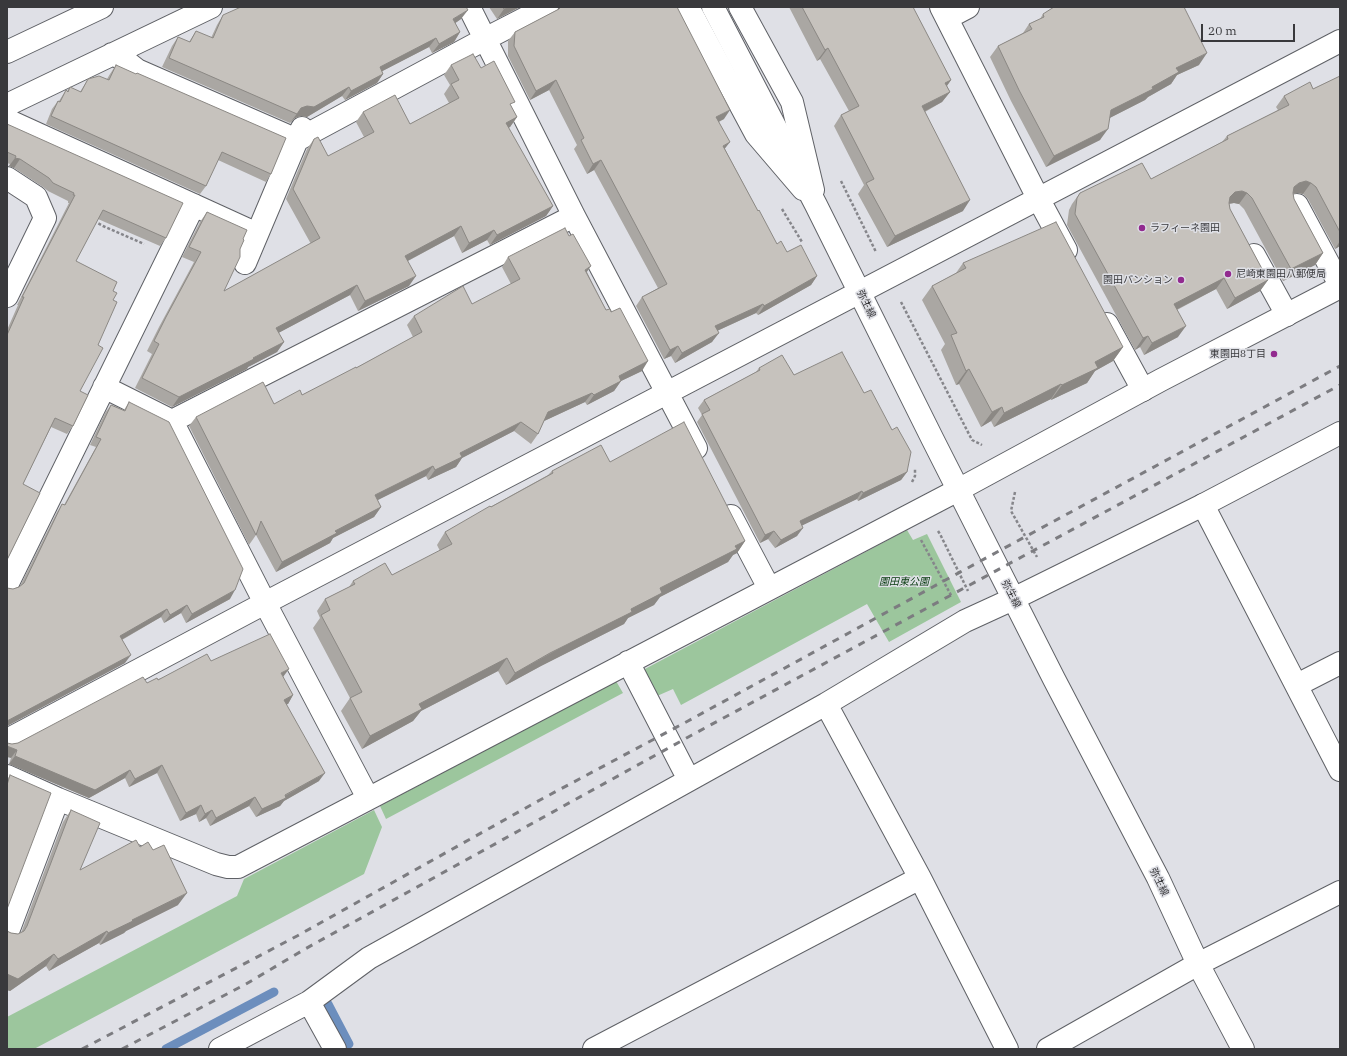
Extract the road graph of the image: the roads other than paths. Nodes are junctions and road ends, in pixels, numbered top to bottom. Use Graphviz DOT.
graph roads {
  1 [pos="102,7"];
  2 [pos="211,7"];
  3 [pos="469,7"];
  4 [pos="547,7"];
  5 [pos="688,7"];
  6 [pos="713,7"];
  7 [pos="740,7"];
  8 [pos="968,7"];
  9 [pos="944,12"];
  10 [pos="485,39"];
  11 [pos="1340,41"];
  12 [pos="7,52"];
  13 [pos="112,54"];
  14 [pos="7,104"];
  15 [pos="7,120"];
  16 [pos="299,134"];
  17 [pos="7,178"];
  18 [pos="1038,198"];
  19 [pos="194,205"];
  20 [pos="816,205"];
  21 [pos="1297,205"];
  22 [pos="574,216"];
  23 [pos="257,234"];
  24 [pos="1244,235"];
  25 [pos="245,263"];
  26 [pos="1076,267"];
  27 [pos="1340,286"];
  28 [pos="859,292"];
  29 [pos="7,296"];
  30 [pos="1098,309"];
  31 [pos="1287,315"];
  32 [pos="104,387"];
  33 [pos="1143,390"];
  34 [pos="667,392"];
  35 [pos="172,421"];
  36 [pos="1340,433"];
  37 [pos="704,463"];
  38 [pos="958,490"];
  39 [pos="722,498"];
  40 [pos="1203,505"];
  41 [pos="7,585"];
  42 [pos="769,588"];
  43 [pos="1013,599"];
  44 [pos="265,602"];
  45 [pos="628,662"];
  46 [pos="1340,662"];
  47 [pos="1297,685"];
  48 [pos="826,704"];
  49 [pos="7,740"];
  50 [pos="1340,770"];
  51 [pos="7,776"];
  52 [pos="689,780"];
  53 [pos="368,798"];
  54 [pos="58,799"];
  55 [pos="920,878"];
  56 [pos="1340,892"];
  57 [pos="7,934"];
  58 [pos="1198,964"];
  59 [pos="309,1002"];
  60 [pos="220,1049"];
  61 [pos="335,1049"];
  62 [pos="594,1049"];
  63 [pos="1007,1049"];
  64 [pos="1048,1049"];
  65 [pos="1243,1049"];
  1 -- 12 [label="street"];
  2 -- 13 [label="street"];
  3 -- 10 [label="street"];
  4 -- 10 [label="street"];
  5 -- 20 [label="street"];
  6 -- 20 [label="street, 弥生線"];
  7 -- 20 [label="street"];
  8 -- 9 [label="street"];
  9 -- 18 [label="street"];
  10 -- 16 [label="street"];
  10 -- 22 [label="street"];
  11 -- 18 [label="street"];
  13 -- 14 [label="street"];
  13 -- 16 [label="street"];
  15 -- 19 [label="street"];
  16 -- 23 [label="street"];
  17 -- 29 [label="street"];
  18 -- 26 [label="street"];
  18 -- 28 [label="street"];
  19 -- 23 [label="street"];
  19 -- 32 [label="street"];
  20 -- 28 [label="street, 弥生線"];
  21 -- 27 [label="street"];
  22 -- 34 [label="street"];
  22 -- 35 [label="street"];
  23 -- 25 [label="street"];
  24 -- 31 [label="street"];
  27 -- 31 [label="street"];
  28 -- 34 [label="street"];
  28 -- 38 [label="street, 弥生線"];
  30 -- 33 [label="street"];
  31 -- 33 [label="street"];
  32 -- 35 [label="street"];
  32 -- 41 [label="street"];
  33 -- 38 [label="street"];
  34 -- 37 [label="street"];
  34 -- 44 [label="street"];
  35 -- 44 [label="street"];
  36 -- 40 [label="street"];
  38 -- 42 [label="street"];
  38 -- 43 [label="street, 弥生線"];
  39 -- 42 [label="street"];
  40 -- 43 [label="street"];
  40 -- 47 [label="street"];
  42 -- 45 [label="street"];
  43 -- 48 [label="street"];
  43 -- 58 [label="street, 弥生線"];
  44 -- 49 [label="street"];
  44 -- 53 [label="street"];
  45 -- 52 [label="street"];
  45 -- 53 [label="street"];
  46 -- 47 [label="street"];
  47 -- 50 [label="street"];
  48 -- 52 [label="street"];
  48 -- 55 [label="street"];
  51 -- 54 [label="street"];
  52 -- 59 [label="street"];
  53 -- 54 [label="street"];
  54 -- 57 [label="street"];
  55 -- 62 [label="street"];
  55 -- 63 [label="street"];
  56 -- 58 [label="street"];
  58 -- 64 [label="street"];
  58 -- 65 [label="street, 弥生線"];
  59 -- 60 [label="street"];
  59 -- 61 [label="street"];
}
